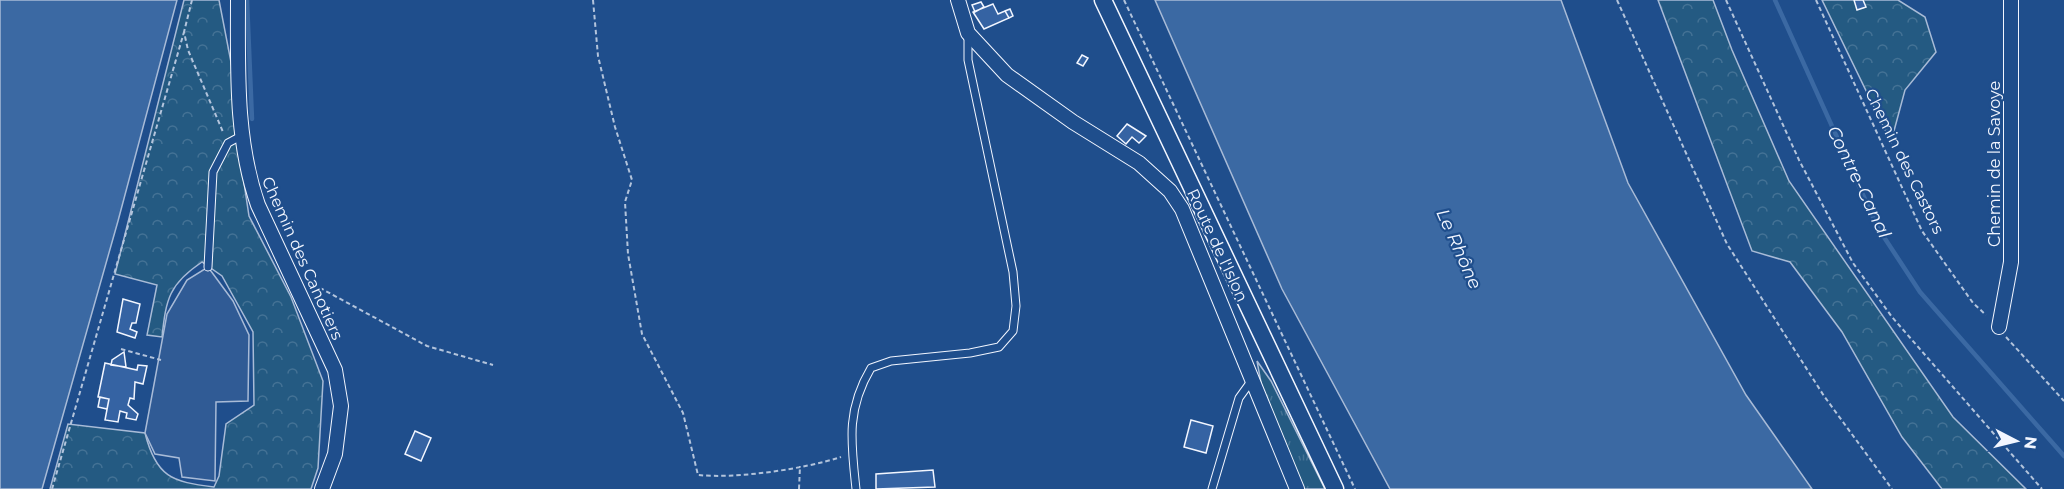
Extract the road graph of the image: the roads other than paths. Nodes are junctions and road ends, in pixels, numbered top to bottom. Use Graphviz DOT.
graph roads {
  1 [pos="238,0"];
  2 [pos="958,0"];
  3 [pos="1103,0"];
  4 [pos="2011,0"];
  5 [pos="968,33"];
  6 [pos="241,136"];
  7 [pos="208,267"];
  8 [pos="2000,327"];
  9 [pos="1252,380"];
  10 [pos="322,489"];
  11 [pos="856,489"];
  12 [pos="1212,489"];
  13 [pos="1297,489"];
  14 [pos="1335,489"];
  1 -- 6 [label="street, Chemin des Canotiers"];
  2 -- 5 [label="street"];
  3 -- 14 [label="street, Route de l'Islon"];
  4 -- 8 [label="street, Chemin de la Savoye"];
  5 -- 9 [label="street"];
  5 -- 11 [label="lane"];
  6 -- 7 [label="lane"];
  6 -- 10 [label="street, Chemin des Canotiers"];
  9 -- 12 [label="lane"];
  9 -- 13 [label="street"];
}
